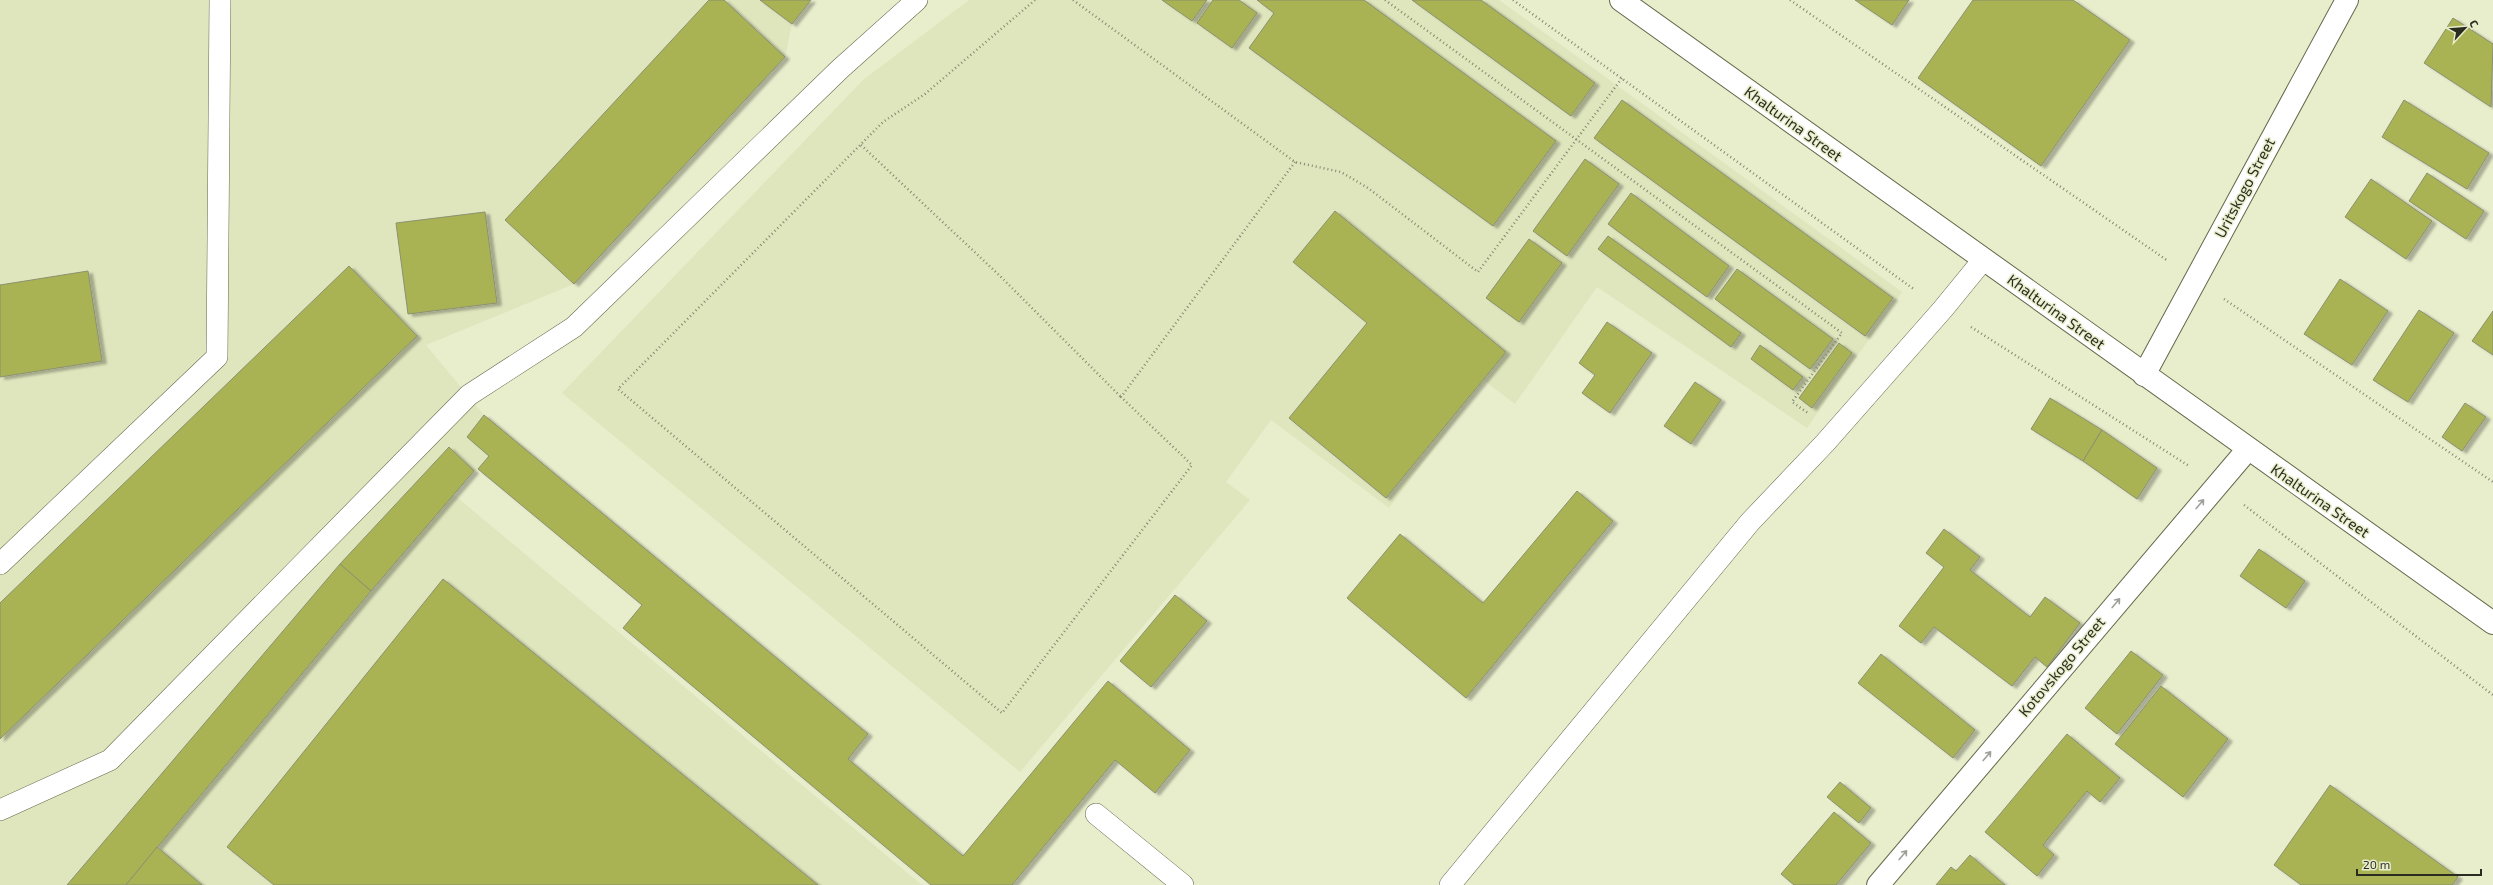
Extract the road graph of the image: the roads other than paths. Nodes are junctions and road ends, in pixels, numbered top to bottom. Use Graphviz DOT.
graph roads {
  1 [pos="220,0"];
  2 [pos="917,0"];
  3 [pos="1621,0"];
  4 [pos="2347,0"];
  5 [pos="1983,260"];
  6 [pos="2144,375"];
  7 [pos="2248,449"];
  8 [pos="0,564"];
  9 [pos="2493,623"];
  10 [pos="0,810"];
  11 [pos="1096,814"];
  12 [pos="1183,885"];
  13 [pos="1450,885"];
  14 [pos="1878,885"];
  1 -- 8 [label="lane"];
  2 -- 10 [label="lane"];
  3 -- 5 [label="street, Khalturina Street"];
  4 -- 6 [label="street, Uritskogo Street"];
  5 -- 6 [label="street, Khalturina Street"];
  5 -- 13 [label="lane"];
  6 -- 7 [label="street, Khalturina Street"];
  7 -- 9 [label="street, Khalturina Street"];
  14 -- 7 [label="street, Kotovskogo Street, one-way"];
  11 -- 12 [label="lane"];
}
